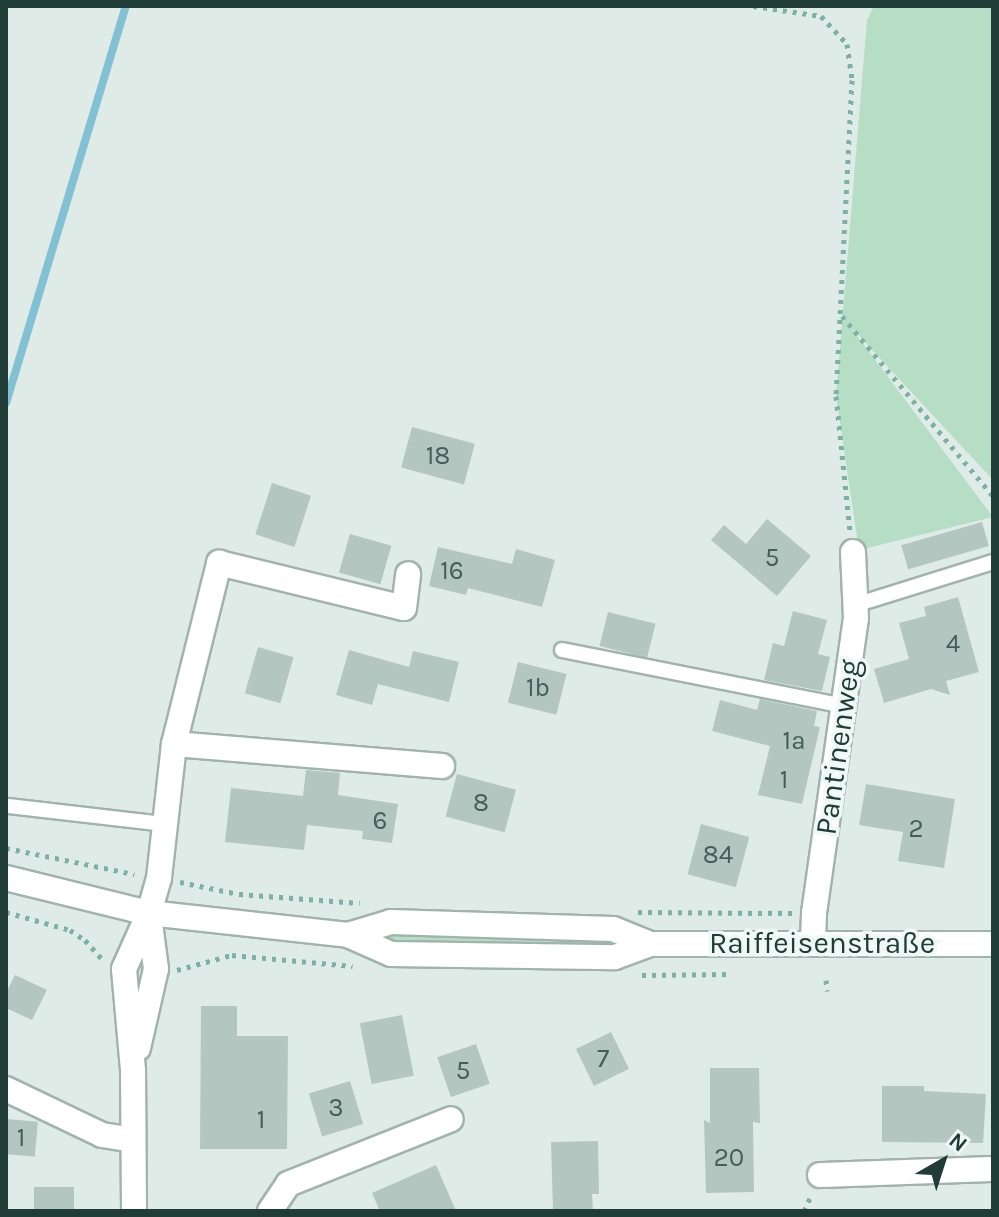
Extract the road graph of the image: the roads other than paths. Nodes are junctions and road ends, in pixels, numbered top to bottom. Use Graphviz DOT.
graph roads {
  1 [pos="853,552"];
  2 [pos="993,562"];
  3 [pos="408,574"];
  4 [pos="855,605"];
  5 [pos="562,650"];
  6 [pos="844,706"];
  7 [pos="174,744"];
  8 [pos="442,766"];
  9 [pos="9,806"];
  10 [pos="165,824"];
  11 [pos="6,878"];
  12 [pos="149,913"];
  13 [pos="813,942"];
  14 [pos="993,944"];
  15 [pos="133,1070"];
  16 [pos="6,1089"];
  17 [pos="451,1119"];
  18 [pos="132,1140"];
  19 [pos="993,1169"];
  20 [pos="820,1175"];
  21 [pos="134,1211"];
  22 [pos="270,1211"];
  1 -- 4 [label="street, Pantinenweg"];
  2 -- 4 [label="lane"];
  3 -- 7 [label="street"];
  4 -- 6 [label="street, Pantinenweg"];
  5 -- 6 [label="lane"];
  6 -- 13 [label="street, Pantinenweg"];
  7 -- 8 [label="street"];
  7 -- 10 [label="street"];
  9 -- 10 [label="lane"];
  10 -- 12 [label="street"];
  11 -- 12 [label="street, Raiffeisenstraße"];
  12 -- 13 [label="street, Raiffeisenstraße"];
  12 -- 15 [label="street"];
  12 -- 15 [label="street"];
  13 -- 14 [label="street, Raiffeisenstraße"];
  15 -- 18 [label="street"];
  16 -- 18 [label="street"];
  17 -- 22 [label="street"];
  18 -- 21 [label="street"];
  19 -- 20 [label="street"];
}
